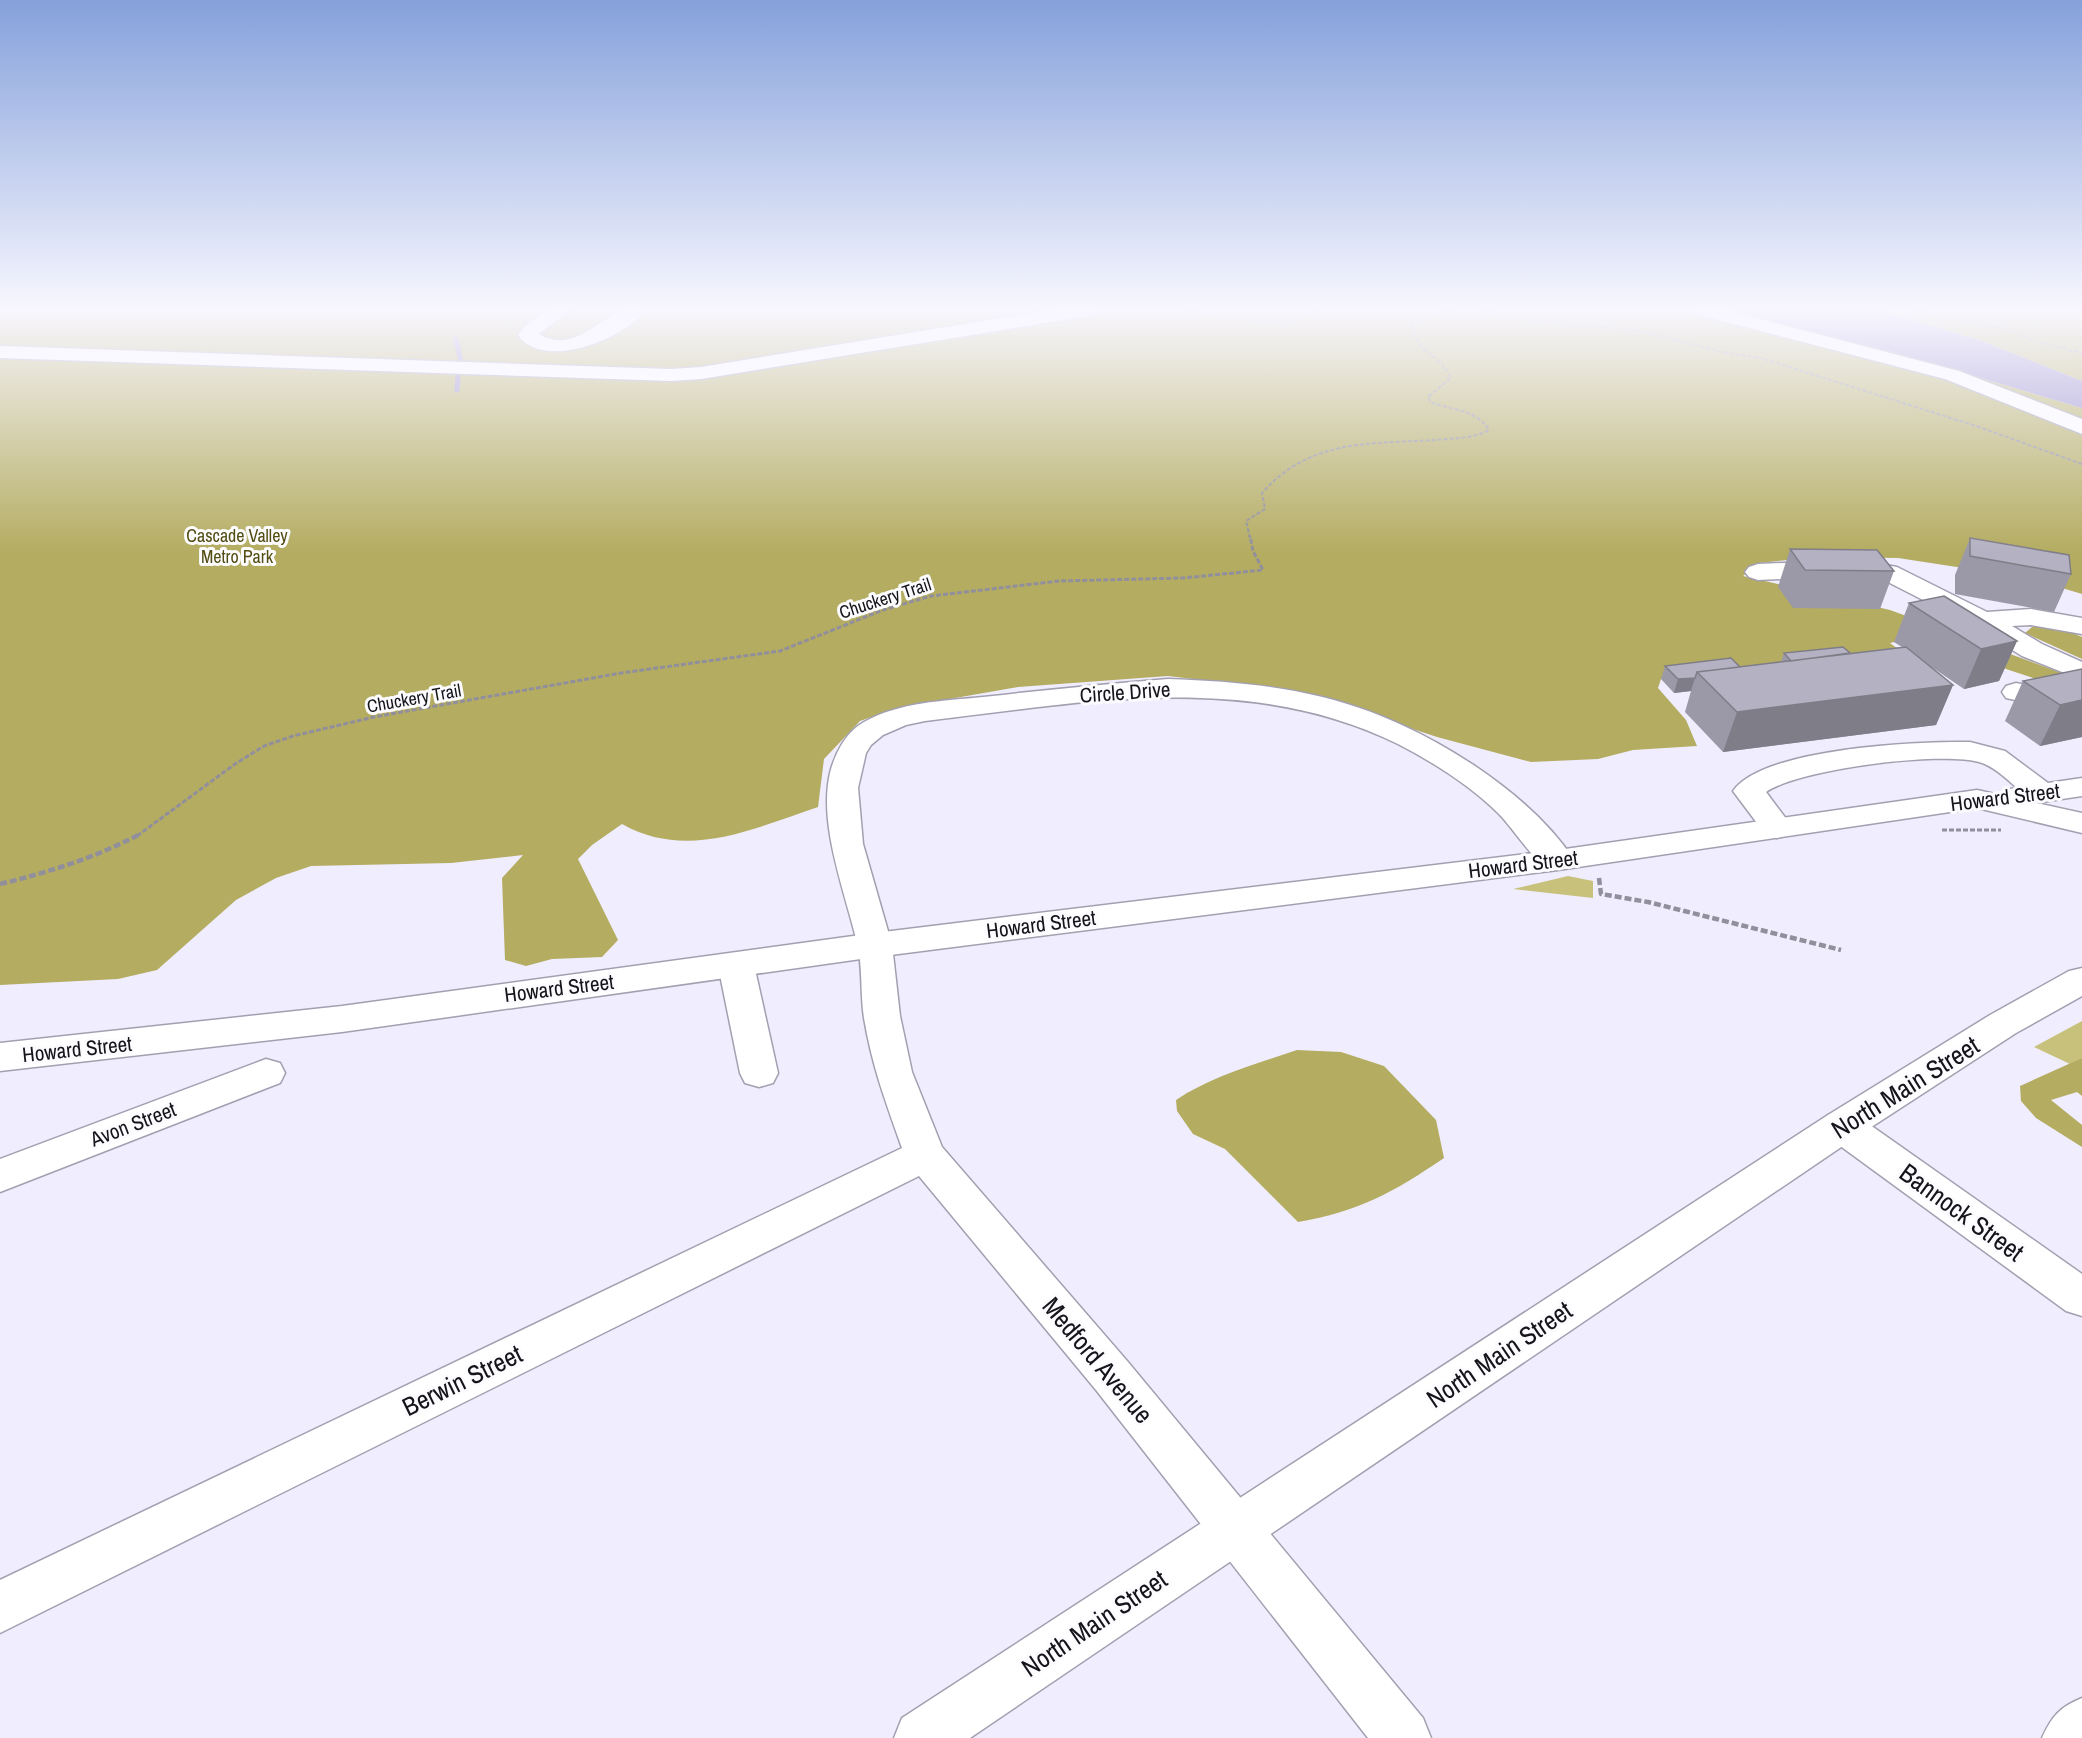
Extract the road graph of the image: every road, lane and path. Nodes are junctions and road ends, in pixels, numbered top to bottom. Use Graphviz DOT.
graph roads {
  1 [pos="1436,390"];
  2 [pos="1865,390"];
  3 [pos="1990,390"];
  4 [pos="2082,427"];
  5 [pos="2082,464"];
  6 [pos="1758,572"];
  7 [pos="1983,620"];
  8 [pos="2082,626"];
  9 [pos="2082,672"];
  10 [pos="2016,692"];
  11 [pos="2082,697"];
  12 [pos="2082,788"];
  13 [pos="2042,794"];
  14 [pos="1977,799"];
  15 [pos="2082,823"];
  16 [pos="1776,828"];
  17 [pos="1932,831"];
  18 [pos="2004,831"];
  19 [pos="1558,860"];
  20 [pos="1610,874"];
  21 [pos="0,884"];
  22 [pos="875,945"];
  23 [pos="1841,950"];
  24 [pos="736,965"];
  25 [pos="2082,981"];
  26 [pos="0,1057"];
  27 [pos="266,1072"];
  28 [pos="759,1073"];
  29 [pos="1842,1126"];
  30 [pos="925,1155"];
  31 [pos="0,1176"];
  32 [pos="2082,1298"];
  33 [pos="1236,1529"];
  34 [pos="0,1607"];
  35 [pos="2082,1725"];
  36 [pos="922,1738"];
  37 [pos="1403,1738"];
  38 [pos="2070,1738"];
  1 -- 21 [label="path, Chuckery Trail"];
  2 -- 5 [label="path"];
  3 -- 4 [label="street"];
  6 -- 7 [label="street"];
  7 -- 8 [label="street"];
  7 -- 9 [label="street"];
  10 -- 11 [label="street"];
  12 -- 13 [label="street, Howard Street"];
  13 -- 14 [label="street, Howard Street"];
  13 -- 16 [label="street"];
  14 -- 15 [label="street"];
  14 -- 16 [label="street, Howard Street"];
  16 -- 19 [label="street, Howard Street"];
  17 -- 18 [label="path"];
  19 -- 22 [label="street, Howard Street"];
  19 -- 22 [label="street, Circle Drive"];
  20 -- 23 [label="path"];
  22 -- 24 [label="street, Howard Street"];
  22 -- 30 [label="street, Medford Avenue"];
  24 -- 26 [label="street, Howard Street"];
  24 -- 28 [label="street"];
  25 -- 29 [label="street, North Main Street"];
  27 -- 31 [label="street, Avon Street"];
  29 -- 32 [label="street, Bannock Street"];
  29 -- 33 [label="street, North Main Street"];
  30 -- 33 [label="street, Medford Avenue"];
  30 -- 34 [label="street, Berwin Street"];
  33 -- 36 [label="street, North Main Street"];
  33 -- 37 [label="street, Medford Avenue"];
  35 -- 38 [label="street"];
}
